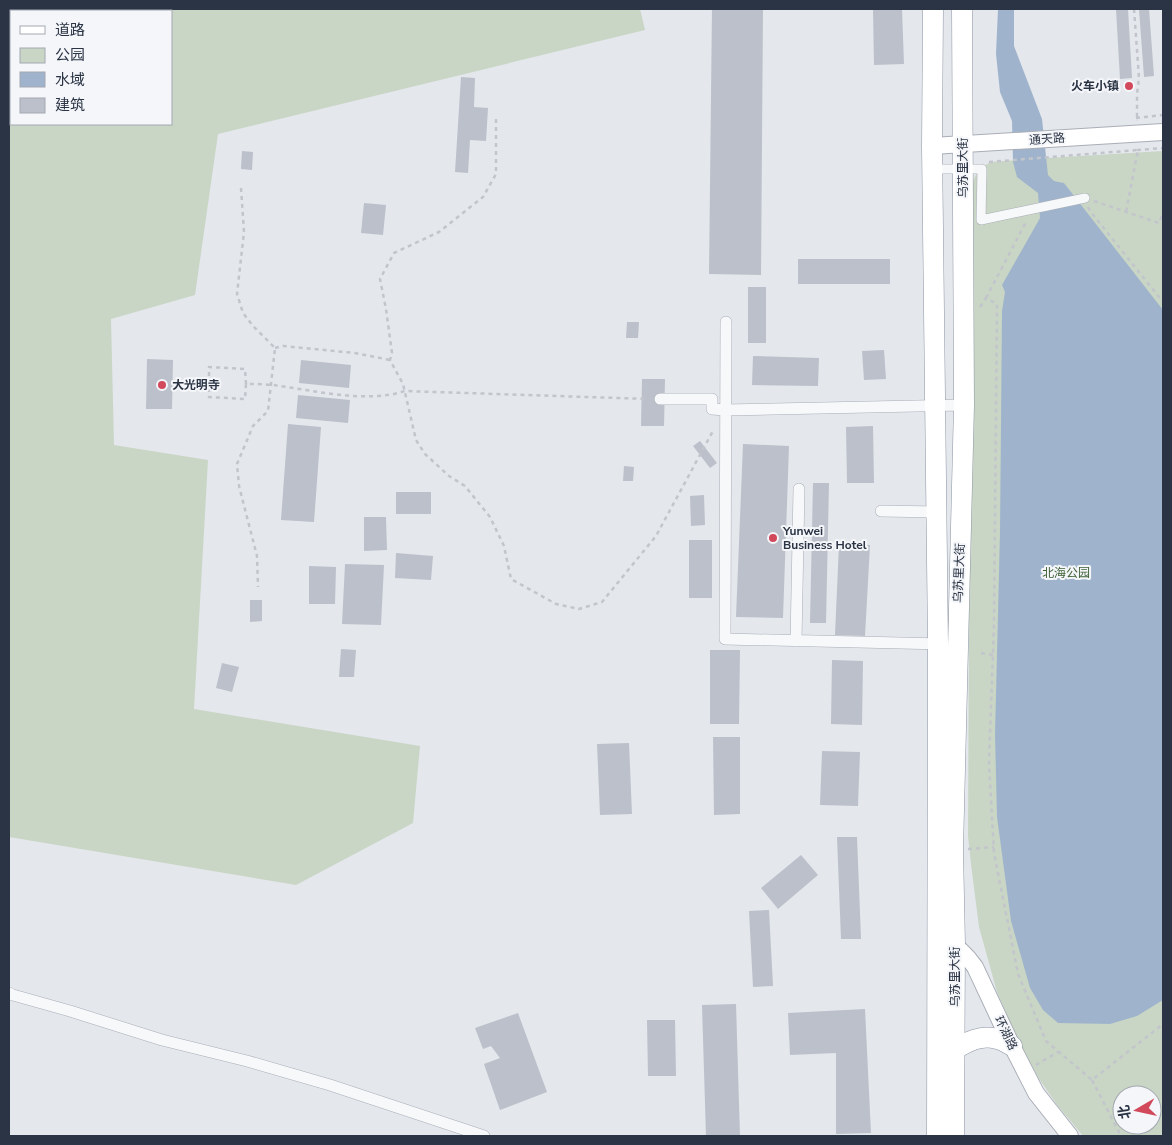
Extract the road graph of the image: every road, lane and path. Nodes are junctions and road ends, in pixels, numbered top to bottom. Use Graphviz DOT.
graph roads {
  1 [pos="933,9"];
  2 [pos="962,9"];
  3 [pos="1134,9"];
  4 [pos="1163,115"];
  5 [pos="496,119"];
  6 [pos="1163,132"];
  7 [pos="963,144"];
  8 [pos="932,146"];
  9 [pos="983,163"];
  10 [pos="932,170"];
  11 [pos="963,170"];
  12 [pos="241,188"];
  13 [pos="1085,198"];
  14 [pos="1032,210"];
  15 [pos="1126,212"];
  16 [pos="1163,212"];
  17 [pos="1159,223"];
  18 [pos="1163,226"];
  19 [pos="986,298"];
  20 [pos="1163,302"];
  21 [pos="976,315"];
  22 [pos="726,322"];
  23 [pos="275,348"];
  24 [pos="390,360"];
  25 [pos="246,384"];
  26 [pos="271,385"];
  27 [pos="404,390"];
  28 [pos="660,399"];
  29 [pos="964,404"];
  30 [pos="936,406"];
  31 [pos="725,410"];
  32 [pos="799,489"];
  33 [pos="882,511"];
  34 [pos="937,512"];
  35 [pos="258,587"];
  36 [pos="796,641"];
  37 [pos="948,644"];
  38 [pos="980,653"];
  39 [pos="992,655"];
  40 [pos="994,847"];
  41 [pos="953,850"];
  42 [pos="937,937"];
  43 [pos="955,945"];
  44 [pos="9,993"];
  45 [pos="1163,1024"];
  46 [pos="1012,1046"];
  47 [pos="954,1050"];
  48 [pos="1058,1052"];
  49 [pos="1024,1071"];
  50 [pos="1092,1080"];
  51 [pos="484,1136"];
  52 [pos="937,1136"];
  53 [pos="954,1136"];
  54 [pos="1070,1136"];
  55 [pos="1121,1136"];
  1 -- 8 [label="highway, 乌苏里大街"];
  2 -- 7 [label="highway, 乌苏里大街"];
  3 -- 4 [label="path"];
  5 -- 24 [label="path"];
  6 -- 7 [label="main road, 通天路"];
  7 -- 8 [label="main road, 通天路"];
  7 -- 11 [label="highway, 乌苏里大街"];
  8 -- 10 [label="highway, 乌苏里大街"];
  9 -- 15 [label="path"];
  10 -- 11 [label="street"];
  10 -- 30 [label="highway, 乌苏里大街"];
  11 -- 14 [label="street"];
  11 -- 29 [label="highway, 乌苏里大街"];
  12 -- 23 [label="path"];
  13 -- 14 [label="street"];
  13 -- 15 [label="path"];
  13 -- 20 [label="path"];
  14 -- 19 [label="path"];
  15 -- 17 [label="path"];
  16 -- 17 [label="path"];
  17 -- 18 [label="path"];
  19 -- 21 [label="path"];
  19 -- 39 [label="path"];
  22 -- 31 [label="street"];
  23 -- 24 [label="path"];
  23 -- 26 [label="path"];
  24 -- 27 [label="path"];
  25 -- 25 [label="path"];
  25 -- 26 [label="path"];
  26 -- 27 [label="path"];
  26 -- 35 [label="path"];
  27 -- 28 [label="path"];
  27 -- 31 [label="path"];
  28 -- 31 [label="street"];
  29 -- 30 [label="street"];
  29 -- 37 [label="highway, 乌苏里大街"];
  30 -- 31 [label="street"];
  30 -- 34 [label="highway, 乌苏里大街"];
  31 -- 36 [label="street"];
  32 -- 36 [label="street"];
  33 -- 34 [label="street"];
  34 -- 37 [label="highway, 乌苏里大街"];
  36 -- 37 [label="street"];
  37 -- 41 [label="highway, 乌苏里大街"];
  37 -- 42 [label="highway, 乌苏里大街"];
  38 -- 39 [label="path"];
  39 -- 40 [label="path"];
  40 -- 41 [label="path"];
  40 -- 48 [label="path"];
  41 -- 43 [label="highway, 乌苏里大街"];
  42 -- 43 [label="main road, 环湖路"];
  42 -- 52 [label="highway, 乌苏里大街"];
  43 -- 46 [label="main road, 环湖路"];
  43 -- 47 [label="highway, 乌苏里大街"];
  44 -- 51 [label="street"];
  45 -- 50 [label="path"];
  46 -- 47 [label="highway"];
  46 -- 49 [label="main road, 环湖路"];
  47 -- 53 [label="highway, 乌苏里大街"];
  48 -- 49 [label="path"];
  48 -- 50 [label="path"];
  49 -- 54 [label="main road, 环湖路"];
  50 -- 55 [label="path"];
}
